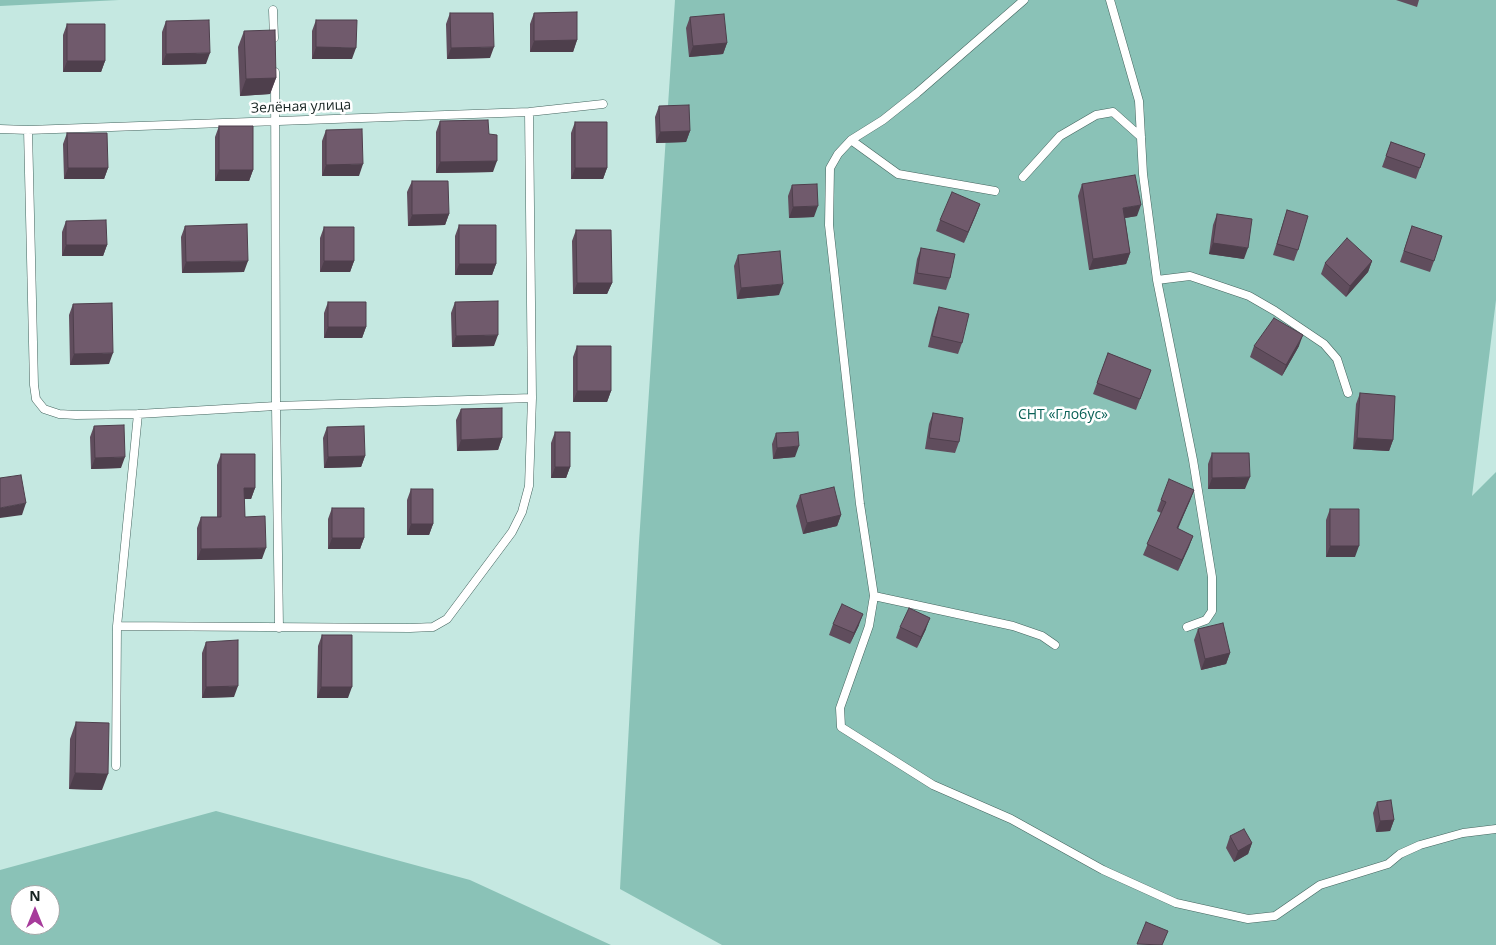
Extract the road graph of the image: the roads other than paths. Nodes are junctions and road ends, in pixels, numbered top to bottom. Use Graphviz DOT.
graph roads {
  1 [pos="1024,0"];
  2 [pos="1110,0"];
  3 [pos="273,10"];
  4 [pos="274,47"];
  5 [pos="275,66"];
  6 [pos="603,104"];
  7 [pos="529,112"];
  8 [pos="277,120"];
  9 [pos="0,129"];
  10 [pos="28,130"];
  11 [pos="1141,137"];
  12 [pos="851,140"];
  13 [pos="1023,177"];
  14 [pos="995,191"];
  15 [pos="1156,280"];
  16 [pos="1348,393"];
  17 [pos="532,398"];
  18 [pos="276,406"];
  19 [pos="138,414"];
  20 [pos="874,596"];
  21 [pos="117,626"];
  22 [pos="1187,627"];
  23 [pos="279,628"];
  24 [pos="1054,645"];
  25 [pos="116,766"];
  26 [pos="1496,829"];
  1 -- 12 [label="lane"];
  2 -- 11 [label="lane"];
  3 -- 4 [label="lane"];
  5 -- 8 [label="lane"];
  6 -- 7 [label="lane, Зелёная улица"];
  7 -- 8 [label="lane, Зелёная улица"];
  7 -- 17 [label="lane"];
  8 -- 10 [label="lane, Зелёная улица"];
  8 -- 18 [label="lane"];
  9 -- 10 [label="lane, Зелёная улица"];
  10 -- 19 [label="lane"];
  11 -- 13 [label="lane"];
  11 -- 15 [label="lane"];
  12 -- 14 [label="lane"];
  12 -- 20 [label="lane"];
  15 -- 16 [label="lane"];
  15 -- 22 [label="lane"];
  17 -- 18 [label="lane"];
  17 -- 23 [label="lane"];
  18 -- 19 [label="lane"];
  18 -- 23 [label="lane"];
  19 -- 21 [label="lane"];
  20 -- 24 [label="lane"];
  20 -- 26 [label="lane"];
  21 -- 23 [label="lane"];
  21 -- 25 [label="lane"];
}
